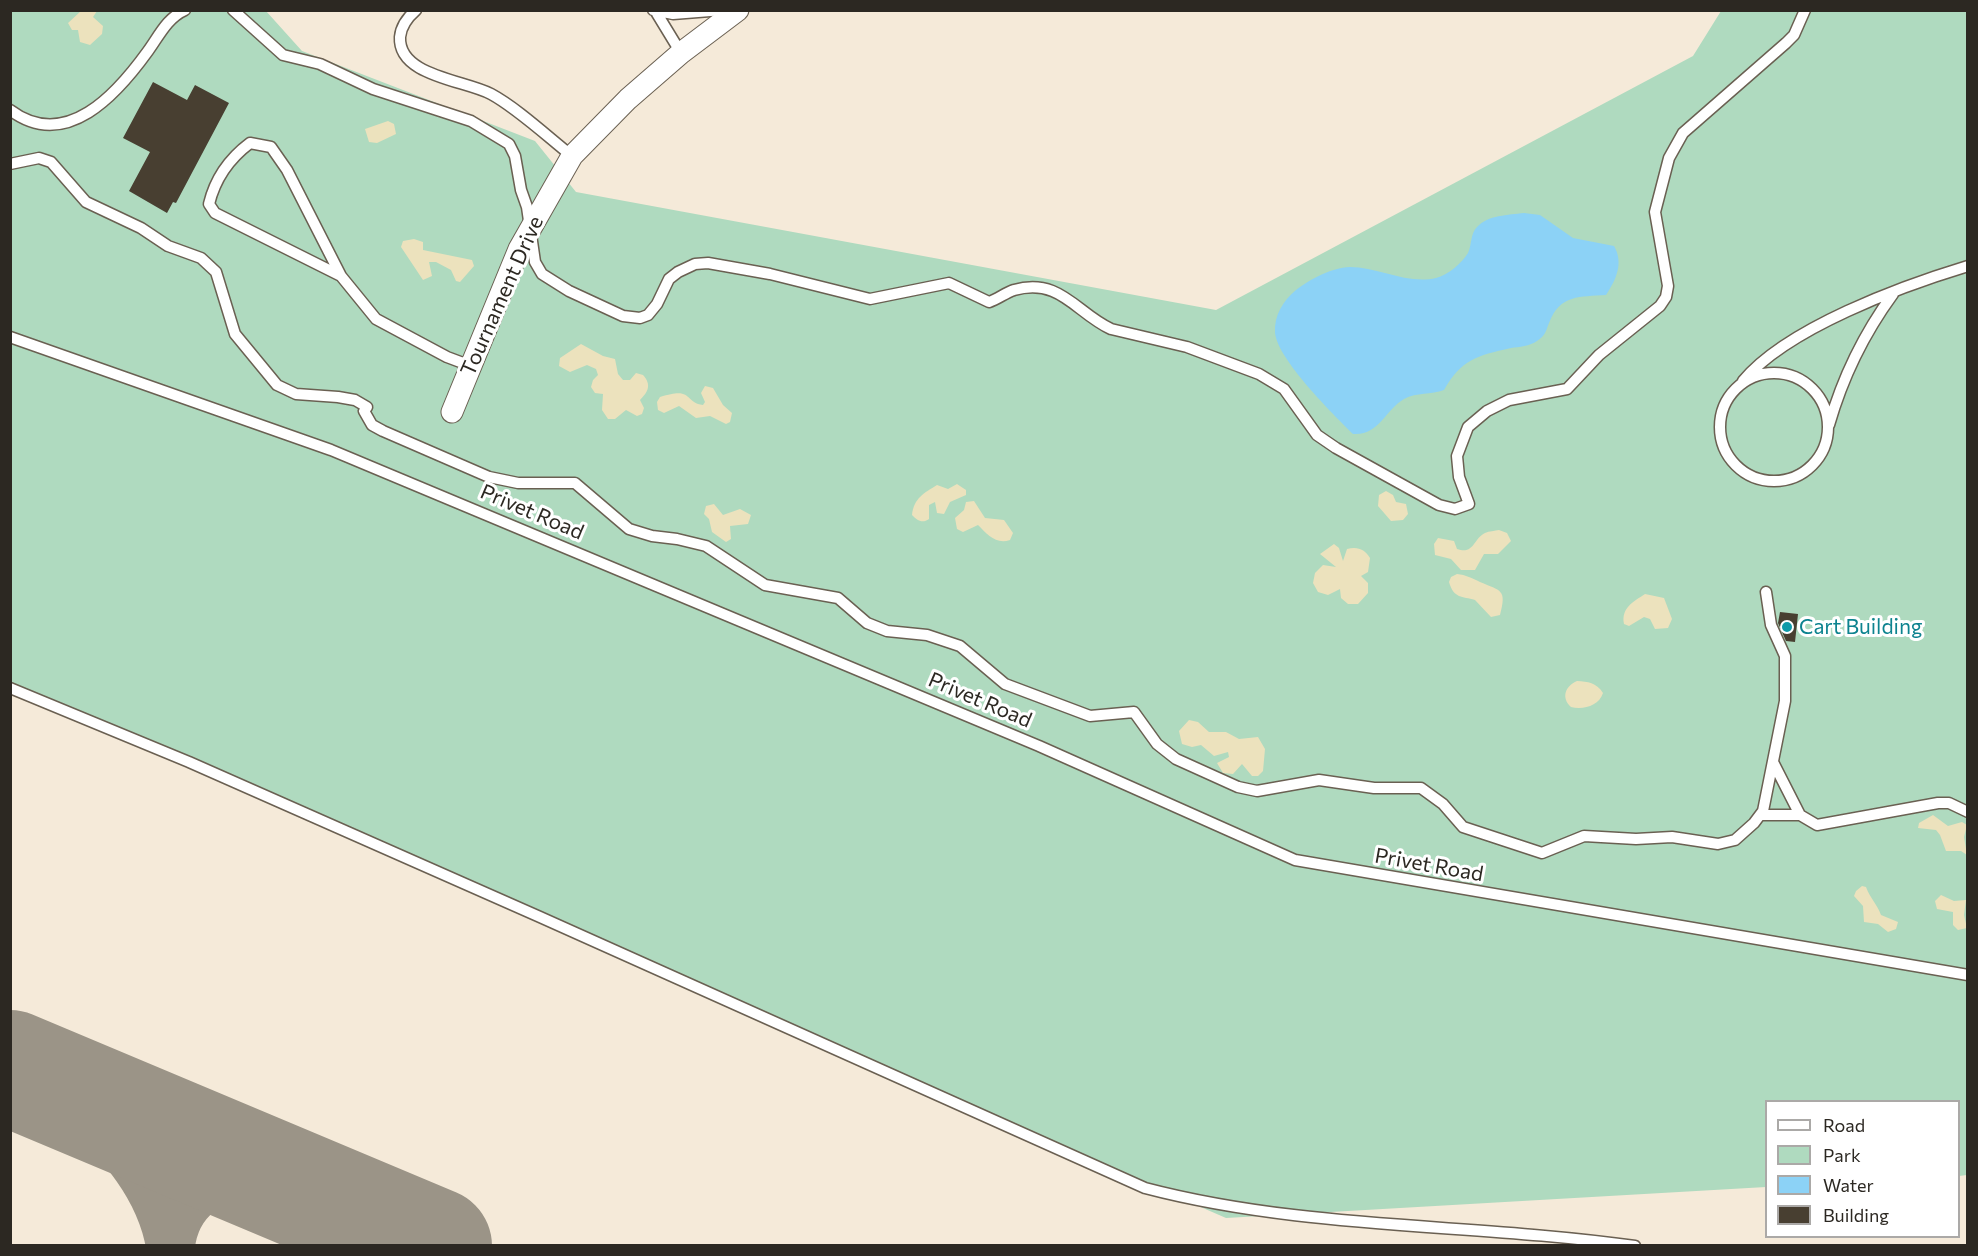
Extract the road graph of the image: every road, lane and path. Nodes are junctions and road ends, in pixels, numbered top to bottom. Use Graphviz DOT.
graph roads {
  1 [pos="185,10"];
  2 [pos="233,10"];
  3 [pos="416,10"];
  4 [pos="723,10"];
  5 [pos="738,10"];
  6 [pos="1805,10"];
  7 [pos="655,11"];
  8 [pos="681,53"];
  9 [pos="10,110"];
  10 [pos="572,156"];
  11 [pos="10,164"];
  12 [pos="530,230"];
  13 [pos="1968,266"];
  14 [pos="341,276"];
  15 [pos="1893,294"];
  16 [pos="10,337"];
  17 [pos="471,366"];
  18 [pos="1734,392"];
  19 [pos="452,412"];
  20 [pos="1829,425"];
  21 [pos="1766,592"];
  22 [pos="10,688"];
  23 [pos="1772,761"];
  24 [pos="1968,812"];
  25 [pos="1760,815"];
  26 [pos="1800,815"];
  27 [pos="1968,975"];
  28 [pos="1635,1245"];
  1 -- 9 [label="lane"];
  2 -- 12 [label="lane"];
  3 -- 10 [label="lane"];
  4 -- 7 [label="lane"];
  5 -- 8 [label="street, Tournament Drive"];
  6 -- 12 [label="lane"];
  7 -- 8 [label="lane"];
  8 -- 10 [label="street, Tournament Drive"];
  10 -- 12 [label="street, Tournament Drive"];
  11 -- 25 [label="lane"];
  12 -- 17 [label="street, Tournament Drive"];
  13 -- 15 [label="lane"];
  14 -- 14 [label="lane"];
  14 -- 17 [label="lane"];
  15 -- 18 [label="lane"];
  15 -- 20 [label="lane"];
  16 -- 27 [label="lane, Privet Road"];
  17 -- 19 [label="street, Tournament Drive"];
  18 -- 20 [label="lane"];
  18 -- 20 [label="lane"];
  21 -- 23 [label="lane"];
  22 -- 28 [label="lane"];
  23 -- 25 [label="lane"];
  23 -- 26 [label="lane"];
  24 -- 26 [label="lane"];
  25 -- 26 [label="lane"];
}
